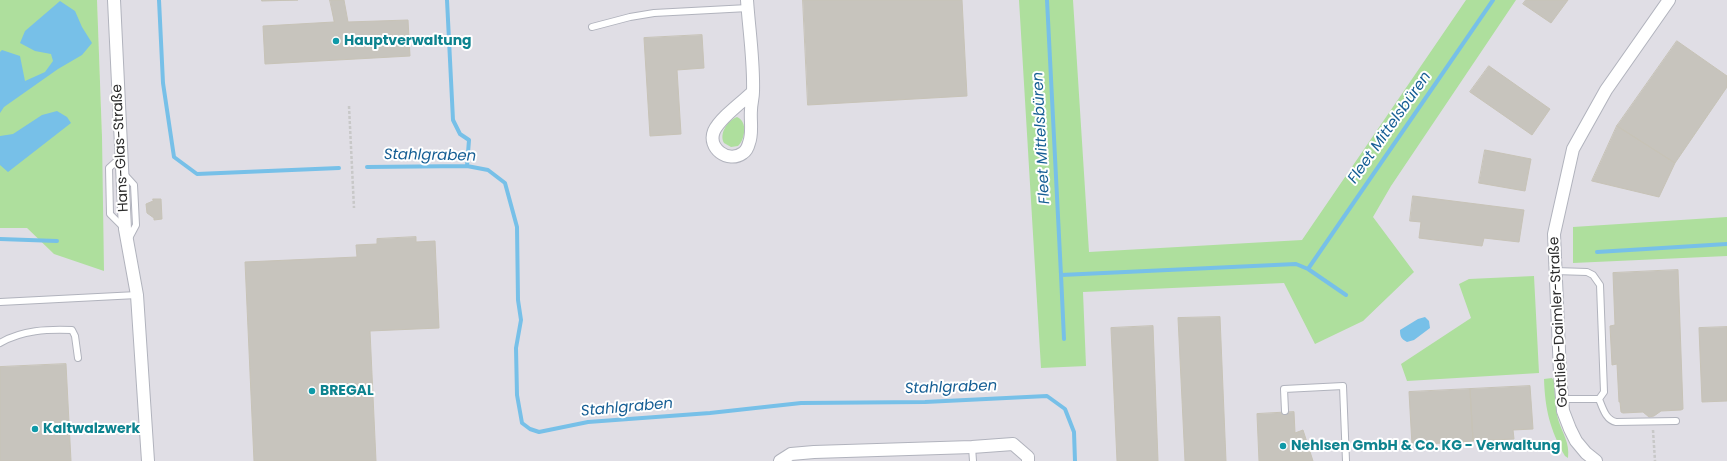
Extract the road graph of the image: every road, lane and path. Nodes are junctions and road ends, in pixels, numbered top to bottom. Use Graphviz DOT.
graph roads {
  1 [pos="114,0"];
  2 [pos="1669,0"];
  3 [pos="747,4"];
  4 [pos="592,27"];
  5 [pos="753,92"];
  6 [pos="349,106"];
  7 [pos="122,156"];
  8 [pos="122,172"];
  9 [pos="354,208"];
  10 [pos="125,228"];
  11 [pos="127,243"];
  12 [pos="1555,271"];
  13 [pos="137,295"];
  14 [pos="0,302"];
  15 [pos="0,343"];
  16 [pos="78,358"];
  17 [pos="1599,399"];
  18 [pos="1562,400"];
  19 [pos="1285,411"];
  20 [pos="1676,421"];
  21 [pos="1652,422"];
  22 [pos="972,447"];
  23 [pos="1582,457"];
  24 [pos="148,461"];
  25 [pos="780,461"];
  26 [pos="973,461"];
  27 [pos="1028,461"];
  28 [pos="1346,461"];
  29 [pos="1596,461"];
  30 [pos="1655,461"];
  1 -- 7 [label="street, Hans-Glas-Straße"];
  2 -- 12 [label="street, Gottlieb-Daimler-Straße"];
  3 -- 4 [label="lane"];
  3 -- 5 [label="street"];
  5 -- 5 [label="street"];
  6 -- 9 [label="path"];
  7 -- 8 [label="street, Hans-Glas-Straße"];
  7 -- 10 [label="lane"];
  8 -- 10 [label="street, Hans-Glas-Straße"];
  8 -- 11 [label="lane"];
  10 -- 11 [label="street, Hans-Glas-Straße"];
  11 -- 13 [label="street, Hans-Glas-Straße"];
  12 -- 17 [label="lane"];
  12 -- 18 [label="street, Gottlieb-Daimler-Straße"];
  13 -- 14 [label="lane"];
  13 -- 24 [label="street, Hans-Glas-Straße"];
  15 -- 16 [label="lane"];
  17 -- 18 [label="lane"];
  17 -- 21 [label="lane"];
  18 -- 23 [label="street, Gottlieb-Daimler-Straße"];
  19 -- 28 [label="lane"];
  20 -- 21 [label="lane"];
  21 -- 30 [label="path"];
  22 -- 25 [label="street"];
  22 -- 26 [label="lane"];
  22 -- 27 [label="street"];
  23 -- 29 [label="street, Gottlieb-Daimler-Straße"];
}
